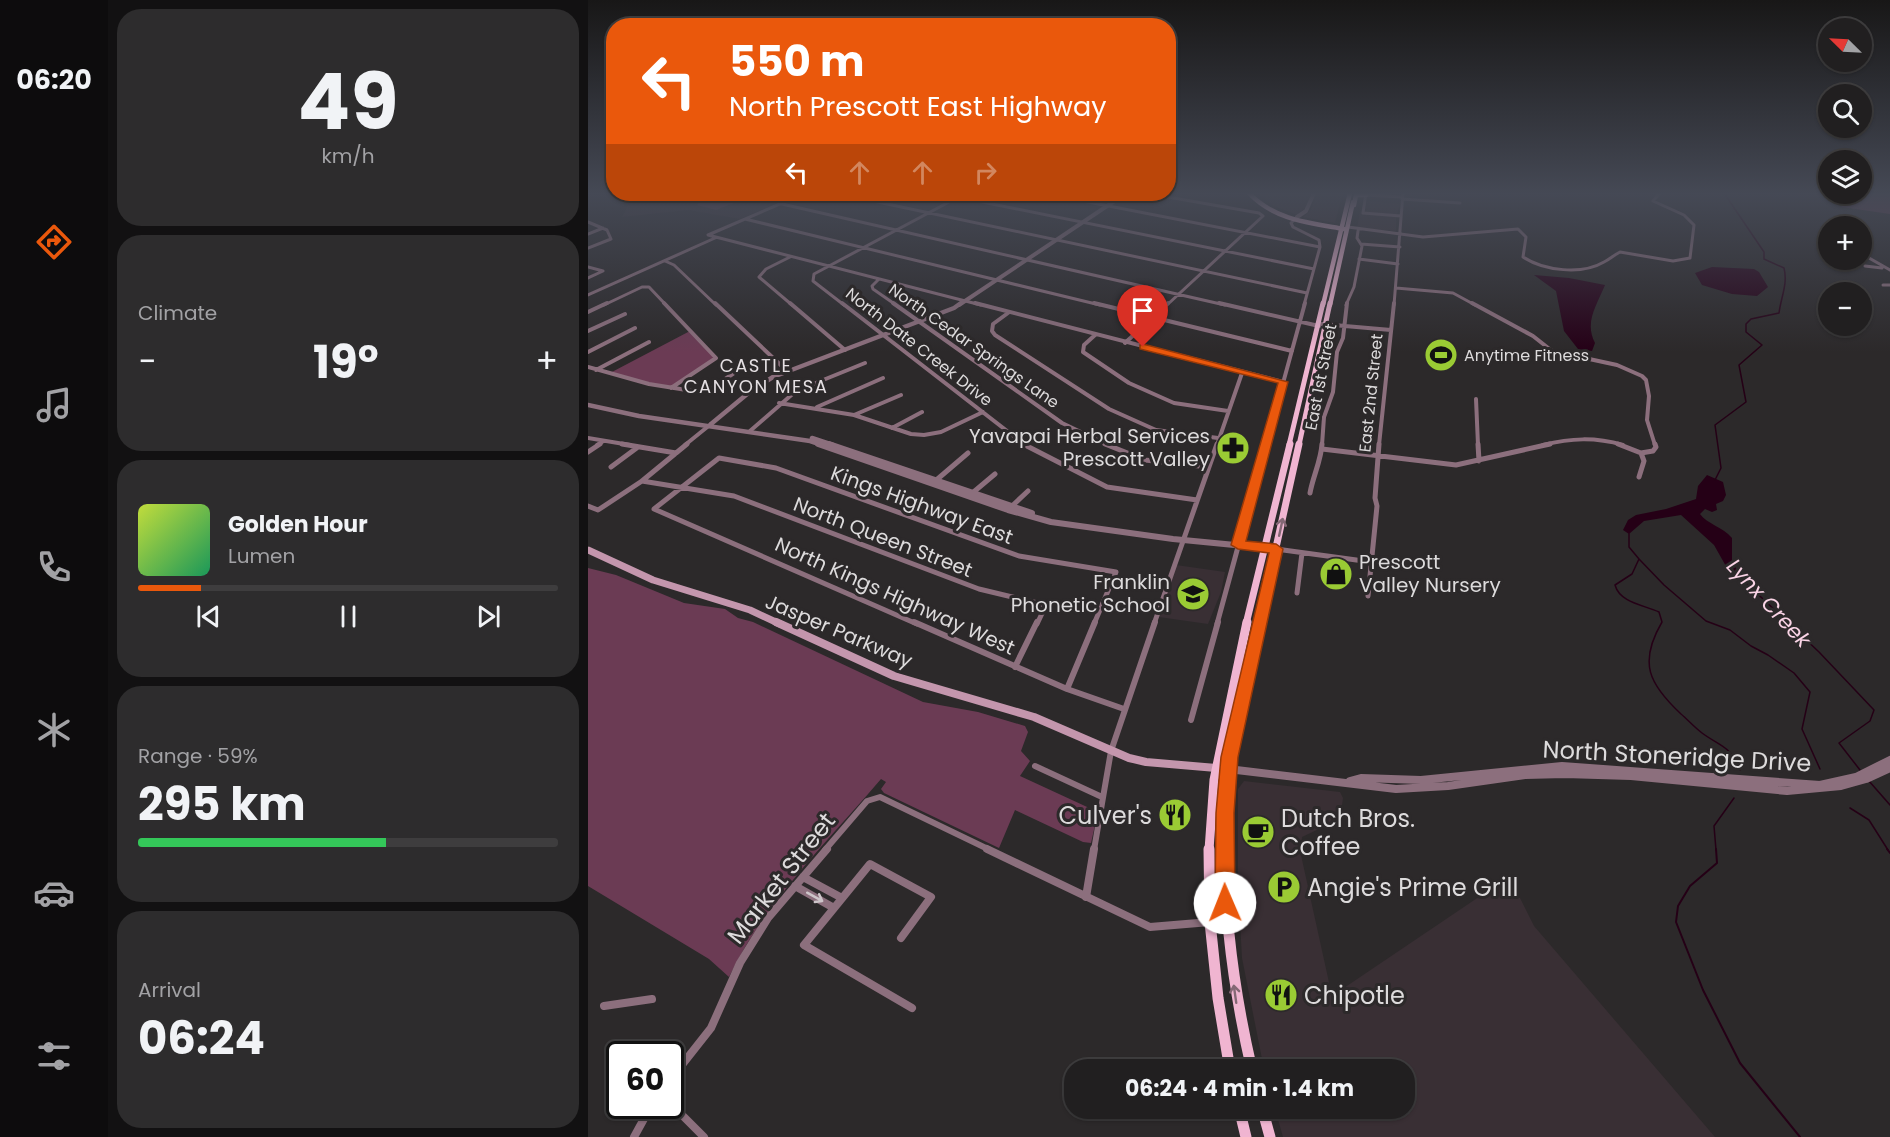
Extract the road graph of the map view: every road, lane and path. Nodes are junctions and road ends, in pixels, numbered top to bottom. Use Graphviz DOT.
graph roads {
  1 [pos="697,246"];
  2 [pos="747,246"];
  3 [pos="859,246"];
  4 [pos="966,246"];
  5 [pos="1047,246"];
  6 [pos="1084,246"];
  7 [pos="1201,246"];
  8 [pos="1230,246"];
  9 [pos="1315,246"];
  10 [pos="1341,246"];
  11 [pos="1361,246"];
  12 [pos="1388,246"];
  13 [pos="1525,246"];
  14 [pos="1693,246"];
  15 [pos="863,247"];
  16 [pos="1320,247"];
  17 [pos="1400,247"];
  18 [pos="1225,251"];
  19 [pos="790,257"];
  20 [pos="1359,259"];
  21 [pos="1872,259"];
  22 [pos="1027,260"];
  23 [pos="665,261"];
  24 [pos="1398,264"];
  25 [pos="826,266"];
  26 [pos="588,267"];
  27 [pos="1872,267"];
  28 [pos="1889,268"];
  29 [pos="1314,269"];
  30 [pos="1202,272"];
  31 [pos="588,278"];
  32 [pos="878,280"];
  33 [pos="997,280"];
  34 [pos="1883,285"];
  35 [pos="1890,285"];
  36 [pos="642,287"];
  37 [pos="1396,288"];
  38 [pos="1178,294"];
  39 [pos="1307,294"];
  40 [pos="588,295"];
  41 [pos="964,302"];
  42 [pos="588,312"];
  43 [pos="1008,313"];
  44 [pos="624,314"];
  45 [pos="1153,318"];
  46 [pos="920,321"];
  47 [pos="1302,322"];
  48 [pos="1322,323"];
  49 [pos="1343,325"];
  50 [pos="635,328"];
  51 [pos="1392,330"];
  52 [pos="588,331"];
  53 [pos="884,335"];
  54 [pos="1095,335"];
  55 [pos="649,342"];
  56 [pos="1125,343"];
  57 [pos="845,350"];
  58 [pos="1292,351"];
  59 [pos="588,352"];
  60 [pos="770,357"];
  61 [pos="865,363"];
  62 [pos="588,367"];
  63 [pos="596,370"];
  64 [pos="787,371"];
  65 [pos="1242,373"];
  66 [pos="883,378"];
  67 [pos="1283,382"];
  68 [pos="670,388"];
  69 [pos="901,395"];
  70 [pos="1476,399"];
  71 [pos="588,403"];
  72 [pos="780,403"];
  73 [pos="815,408"];
  74 [pos="1227,411"];
  75 [pos="922,412"];
  76 [pos="983,412"];
  77 [pos="854,415"];
  78 [pos="711,424"];
  79 [pos="891,428"];
  80 [pos="751,430"];
  81 [pos="588,438"];
  82 [pos="1218,438"];
  83 [pos="602,442"];
  84 [pos="638,447"];
  85 [pos="1322,449"];
  86 [pos="588,452"];
  87 [pos="676,453"];
  88 [pos="968,453"];
  89 [pos="1641,453"];
  90 [pos="1378,456"];
  91 [pos="1479,461"];
  92 [pos="611,467"];
  93 [pos="1208,467"];
  94 [pos="995,474"];
  95 [pos="1639,477"];
  96 [pos="642,481"];
  97 [pos="935,482"];
  98 [pos="683,487"];
  99 [pos="1028,491"];
  100 [pos="1310,493"];
  101 [pos="971,494"];
  102 [pos="1197,500"];
  103 [pos="588,506"];
  104 [pos="1010,508"];
  105 [pos="1183,538"];
  106 [pos="1238,545"];
  107 [pos="1265,548"];
  108 [pos="1276,549"];
  109 [pos="588,550"];
  110 [pos="1302,553"];
  111 [pos="1371,562"];
  112 [pos="1297,593"];
  113 [pos="1368,596"];
  114 [pos="1016,667"];
  115 [pos="1067,689"];
  116 [pos="1124,709"];
  117 [pos="1191,720"];
  118 [pos="1111,751"];
  119 [pos="1890,760"];
  120 [pos="1035,766"];
  121 [pos="1216,768"];
  122 [pos="1890,768"];
  123 [pos="1228,769"];
  124 [pos="1879,771"];
  125 [pos="1102,797"];
  126 [pos="803,877"];
  127 [pos="795,886"];
  128 [pos="1086,897"];
  129 [pos="842,898"];
  130 [pos="834,908"];
  131 [pos="1210,922"];
  132 [pos="901,938"];
  133 [pos="652,999"];
  134 [pos="604,1006"];
  135 [pos="912,1008"];
  136 [pos="1228,1059"];
  137 [pos="1249,1059"];
  138 [pos="684,1062"];
  139 [pos="684,1117"];
  140 [pos="644,1119"];
  141 [pos="1242,1119"];
  142 [pos="1265,1119"];
  143 [pos="634,1137"];
  144 [pos="704,1137"];
  145 [pos="1246,1137"];
  146 [pos="1270,1137"];
  1 -- 23 [label="street"];
  2 -- 19 [label="street"];
  3 -- 15 [label="street"];
  4 -- 22 [label="street"];
  5 -- 22 [label="street"];
  6 -- 30 [label="street"];
  7 -- 18 [label="street"];
  8 -- 18 [label="street"];
  9 -- 16 [label="street"];
  10 -- 48 [label="main road"];
  11 -- 20 [label="street, East 1st Street"];
  12 -- 17 [label="street"];
  13 -- 14 [label="street"];
  15 -- 25 [label="street"];
  15 -- 33 [label="street"];
  16 -- 29 [label="street"];
  17 -- 24 [label="street, East 2nd Street"];
  18 -- 29 [label="street"];
  18 -- 30 [label="street"];
  19 -- 25 [label="street"];
  19 -- 57 [label="street"];
  20 -- 24 [label="street"];
  20 -- 49 [label="street, East 1st Street"];
  21 -- 28 [label="street"];
  22 -- 33 [label="street"];
  22 -- 38 [label="street"];
  23 -- 40 [label="street"];
  23 -- 60 [label="street"];
  24 -- 37 [label="street, East 2nd Street"];
  25 -- 32 [label="street"];
  25 -- 53 [label="street, North Date Creek Drive"];
  26 -- 31 [label="street"];
  27 -- 28 [label="street"];
  29 -- 39 [label="street"];
  30 -- 38 [label="street"];
  30 -- 39 [label="street"];
  32 -- 41 [label="street"];
  32 -- 46 [label="street, North Cedar Springs Lane"];
  33 -- 41 [label="street"];
  33 -- 45 [label="street"];
  34 -- 35 [label="street"];
  36 -- 42 [label="street"];
  36 -- 68 [label="street"];
  37 -- 51 [label="street, East 2nd Street"];
  37 -- 89 [label="street"];
  38 -- 45 [label="street"];
  38 -- 47 [label="street"];
  39 -- 47 [label="street"];
  41 -- 43 [label="street"];
  41 -- 46 [label="street"];
  43 -- 54 [label="street"];
  43 -- 82 [label="street"];
  44 -- 52 [label="street"];
  45 -- 56 [label="street"];
  45 -- 58 [label="street"];
  46 -- 53 [label="street"];
  46 -- 93 [label="street, North Cedar Springs Lane"];
  47 -- 48 [label="street"];
  47 -- 58 [label="street"];
  48 -- 49 [label="street"];
  48 -- 107 [label="main road"];
  108 -- 48 [label="main road, one-way"];
  49 -- 51 [label="street"];
  49 -- 85 [label="street, East 1st Street"];
  50 -- 59 [label="street"];
  51 -- 90 [label="street, East 2nd Street"];
  53 -- 57 [label="street"];
  53 -- 76 [label="street, North Date Creek Drive"];
  54 -- 56 [label="street"];
  54 -- 74 [label="street"];
  55 -- 63 [label="street"];
  56 -- 65 [label="street"];
  57 -- 64 [label="street"];
  58 -- 67 [label="street"];
  60 -- 64 [label="street"];
  60 -- 68 [label="street"];
  61 -- 72 [label="street"];
  62 -- 63 [label="street"];
  63 -- 68 [label="street"];
  64 -- 78 [label="street"];
  65 -- 67 [label="street"];
  65 -- 74 [label="street"];
  66 -- 73 [label="street"];
  67 -- 106 [label="street"];
  69 -- 77 [label="street"];
  70 -- 91 [label="street"];
  71 -- 78 [label="street"];
  72 -- 73 [label="street"];
  72 -- 80 [label="street"];
  73 -- 77 [label="street"];
  74 -- 82 [label="street"];
  75 -- 79 [label="street"];
  76 -- 79 [label="street"];
  76 -- 102 [label="street, North Date Creek Drive"];
  77 -- 79 [label="street"];
  78 -- 80 [label="street"];
  78 -- 87 [label="street"];
  80 -- 97 [label="street"];
  81 -- 83 [label="street"];
  82 -- 93 [label="street"];
  83 -- 84 [label="street"];
  83 -- 86 [label="street"];
  84 -- 87 [label="street"];
  84 -- 92 [label="street"];
  85 -- 90 [label="street"];
  85 -- 100 [label="street, East 1st Street"];
  87 -- 96 [label="street"];
  88 -- 97 [label="street"];
  89 -- 91 [label="street"];
  89 -- 95 [label="street"];
  90 -- 91 [label="street"];
  90 -- 111 [label="street, East 2nd Street"];
  93 -- 102 [label="street"];
  94 -- 101 [label="street"];
  96 -- 98 [label="street, North Queen Street"];
  96 -- 103 [label="street"];
  97 -- 101 [label="street"];
  98 -- 114 [label="street, North Kings Highway West"];
  98 -- 114 [label="street, North Queen Street"];
  98 -- 115 [label="street, Kings Highway East"];
  99 -- 104 [label="street"];
  101 -- 104 [label="street"];
  102 -- 105 [label="street"];
  104 -- 105 [label="street"];
  105 -- 106 [label="street"];
  105 -- 116 [label="street"];
  106 -- 107 [label="street"];
  106 -- 117 [label="street"];
  107 -- 108 [label="street"];
  107 -- 121 [label="main road"];
  108 -- 110 [label="street"];
  108 -- 123 [label="main road"];
  109 -- 118 [label="main road, Jasper Parkway"];
  110 -- 111 [label="street"];
  110 -- 112 [label="street"];
  111 -- 113 [label="street, East 2nd Street"];
  114 -- 115 [label="street, North Kings Highway West"];
  115 -- 116 [label="street, North Kings Highway West"];
  116 -- 118 [label="street"];
  118 -- 121 [label="main road, North Stoneridge Drive"];
  118 -- 125 [label="street"];
  119 -- 124 [label="street, North Stoneridge Drive"];
  120 -- 125 [label="street"];
  121 -- 123 [label="main road, North Stoneridge Drive"];
  121 -- 131 [label="main road"];
  122 -- 124 [label="street, North Stoneridge Drive"];
  123 -- 124 [label="street, North Stoneridge Drive"];
  137 -- 123 [label="main road, one-way"];
  125 -- 128 [label="street"];
  126 -- 127 [label="street, Market Street"];
  126 -- 128 [label="street, Market Street"];
  126 -- 129 [label="street"];
  127 -- 130 [label="street, one-way"];
  127 -- 138 [label="street, Market Street"];
  128 -- 131 [label="street"];
  129 -- 130 [label="street"];
  129 -- 132 [label="street"];
  130 -- 135 [label="street"];
  131 -- 136 [label="main road"];
  133 -- 134 [label="street"];
  139 -- 144 [label="street"];
  140 -- 143 [label="street"];
  141 -- 145 [label="main road"];
  142 -- 146 [label="main road"];
}
